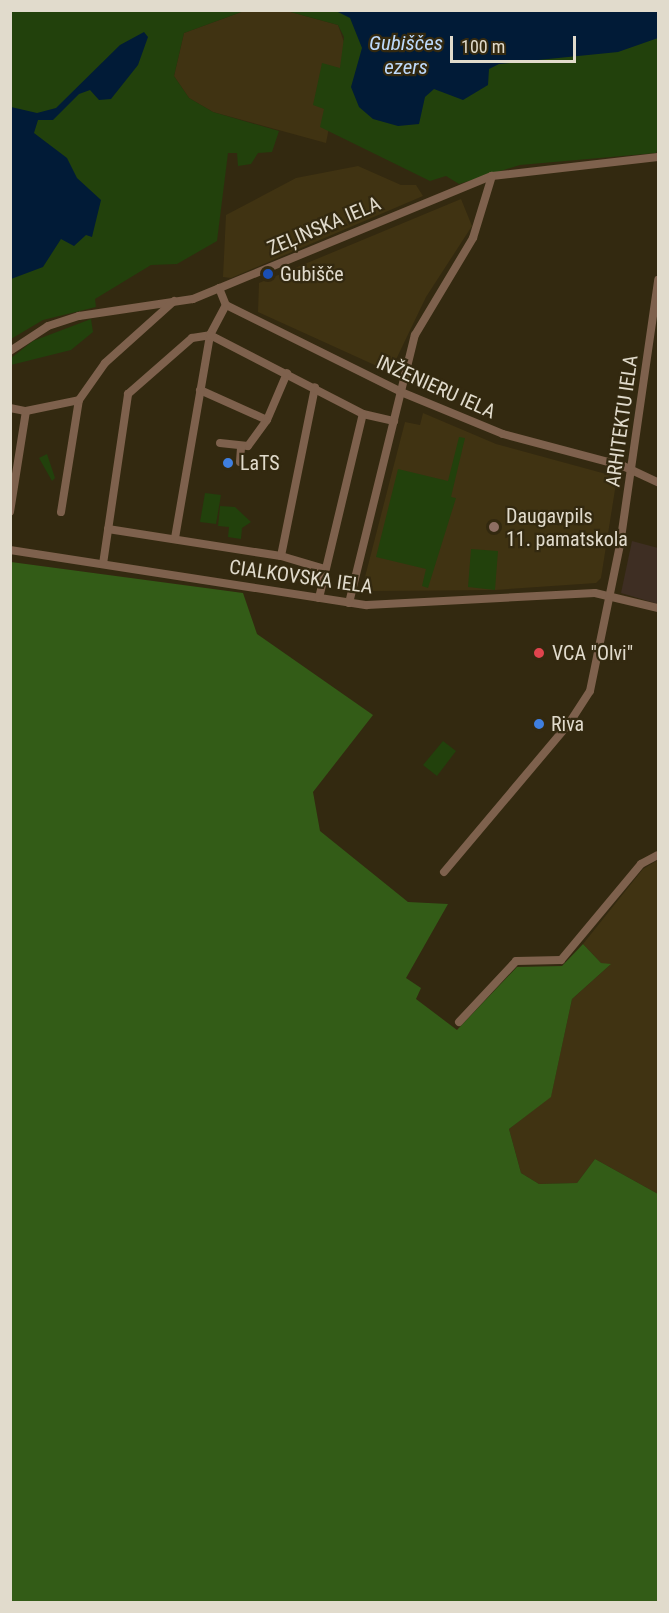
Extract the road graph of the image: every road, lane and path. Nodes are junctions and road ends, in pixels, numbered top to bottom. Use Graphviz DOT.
graph roads {
  1 [pos="658,157"];
  2 [pos="492,176"];
  3 [pos="658,280"];
  4 [pos="219,288"];
  5 [pos="174,301"];
  6 [pos="226,305"];
  7 [pos="210,335"];
  8 [pos="10,351"];
  9 [pos="287,373"];
  10 [pos="315,387"];
  11 [pos="200,390"];
  12 [pos="401,392"];
  13 [pos="79,400"];
  14 [pos="10,408"];
  15 [pos="26,411"];
  16 [pos="363,414"];
  17 [pos="267,420"];
  18 [pos="394,421"];
  19 [pos="220,443"];
  20 [pos="241,446"];
  21 [pos="240,462"];
  22 [pos="631,470"];
  23 [pos="658,482"];
  24 [pos="10,512"];
  25 [pos="62,512"];
  26 [pos="108,529"];
  27 [pos="175,538"];
  28 [pos="10,550"];
  29 [pos="281,556"];
  30 [pos="103,564"];
  31 [pos="325,569"];
  32 [pos="611,597"];
  33 [pos="319,598"];
  34 [pos="349,603"];
  35 [pos="658,608"];
  36 [pos="658,855"];
  37 [pos="444,872"];
  38 [pos="459,1022"];
  1 -- 2 [label="street, ZEĻINSKA IELA"];
  2 -- 4 [label="street, ZEĻINSKA IELA"];
  2 -- 12 [label="street"];
  3 -- 22 [label="street, ARHITEKTU IELA"];
  4 -- 5 [label="street, ZEĻINSKA IELA"];
  4 -- 6 [label="street"];
  5 -- 8 [label="street, ZEĻINSKA IELA"];
  5 -- 13 [label="street"];
  6 -- 7 [label="street"];
  6 -- 12 [label="street, INŽENIERU IELA"];
  7 -- 9 [label="street"];
  7 -- 11 [label="street"];
  7 -- 26 [label="street"];
  9 -- 10 [label="street"];
  9 -- 17 [label="street"];
  10 -- 16 [label="street"];
  10 -- 29 [label="street"];
  11 -- 17 [label="street"];
  11 -- 27 [label="street"];
  12 -- 18 [label="street"];
  12 -- 22 [label="street, INŽENIERU IELA"];
  13 -- 15 [label="street"];
  13 -- 25 [label="street"];
  14 -- 15 [label="street"];
  15 -- 24 [label="street"];
  16 -- 18 [label="street"];
  16 -- 31 [label="street"];
  17 -- 20 [label="street"];
  18 -- 34 [label="street"];
  19 -- 20 [label="street"];
  20 -- 21 [label="street"];
  22 -- 23 [label="street, INŽENIERU IELA"];
  22 -- 32 [label="street, ARHITEKTU IELA"];
  26 -- 27 [label="street"];
  26 -- 30 [label="street"];
  27 -- 29 [label="street"];
  28 -- 30 [label="street, CIALKOVSKA IELA"];
  29 -- 31 [label="street"];
  30 -- 33 [label="street, CIALKOVSKA IELA"];
  31 -- 33 [label="street"];
  32 -- 34 [label="street, CIALKOVSKA IELA"];
  32 -- 35 [label="street, CIALKOVSKA IELA"];
  32 -- 37 [label="street, ARHITEKTU IELA"];
  33 -- 34 [label="street, CIALKOVSKA IELA"];
  36 -- 38 [label="street"];
}
